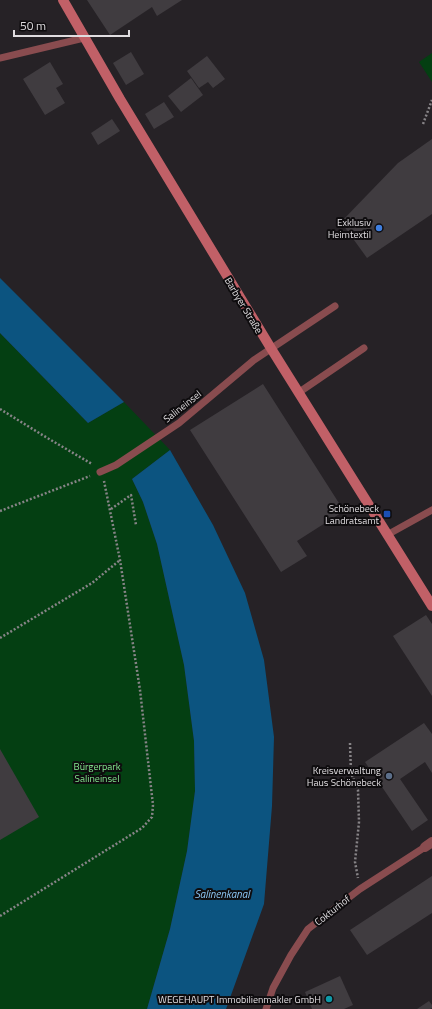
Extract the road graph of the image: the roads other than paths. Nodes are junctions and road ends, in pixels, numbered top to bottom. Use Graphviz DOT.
graph roads {
  1 [pos="63,0"];
  2 [pos="84,38"];
  3 [pos="0,58"];
  4 [pos="335,306"];
  5 [pos="364,348"];
  6 [pos="272,350"];
  7 [pos="298,392"];
  8 [pos="100,472"];
  9 [pos="432,510"];
  10 [pos="387,535"];
  11 [pos="432,606"];
  12 [pos="429,845"];
  13 [pos="266,1009"];
  1 -- 2 [label="street, Barbyer Straße"];
  2 -- 3 [label="lane"];
  2 -- 6 [label="street, Barbyer Straße"];
  4 -- 6 [label="lane, Salineinsel"];
  5 -- 7 [label="lane"];
  6 -- 7 [label="street, Barbyer Straße"];
  6 -- 8 [label="lane, Salineinsel"];
  7 -- 10 [label="street, Barbyer Straße"];
  9 -- 10 [label="lane"];
  10 -- 11 [label="street, Barbyer Straße"];
  12 -- 13 [label="lane, Cokturhof"];
}
